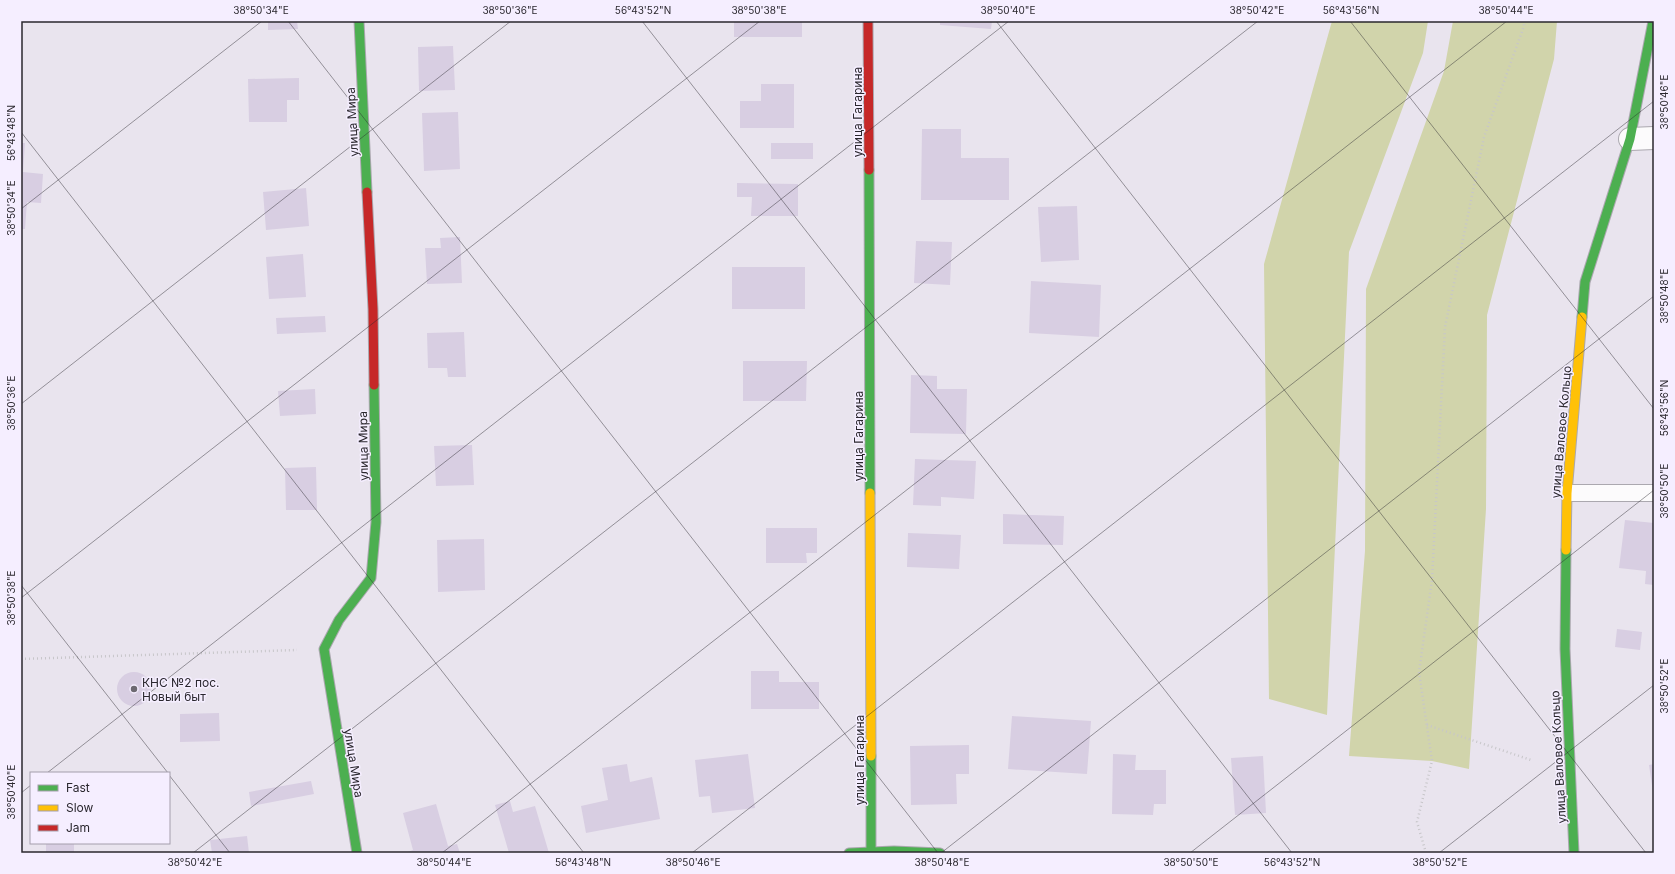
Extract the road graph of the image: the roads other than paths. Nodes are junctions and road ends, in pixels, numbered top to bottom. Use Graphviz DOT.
graph roads {
  1 [pos="359,21"];
  2 [pos="868,21"];
  3 [pos="1653,21"];
  4 [pos="1654,138"];
  5 [pos="1630,139"];
  6 [pos="1567,493"];
  7 [pos="1654,493"];
  8 [pos="871,851"];
  9 [pos="357,853"];
  10 [pos="850,853"];
  11 [pos="940,853"];
  12 [pos="1574,853"];
  1 -- 9 [label="street, улица Мира"];
  2 -- 8 [label="street, улица Гагарина"];
  3 -- 5 [label="street, улица Валовое Кольцо"];
  4 -- 5 [label="street"];
  5 -- 6 [label="street, улица Валовое Кольцо"];
  6 -- 7 [label="lane"];
  6 -- 12 [label="street, улица Валовое Кольцо"];
  8 -- 10 [label="street"];
  8 -- 11 [label="street"];
}
